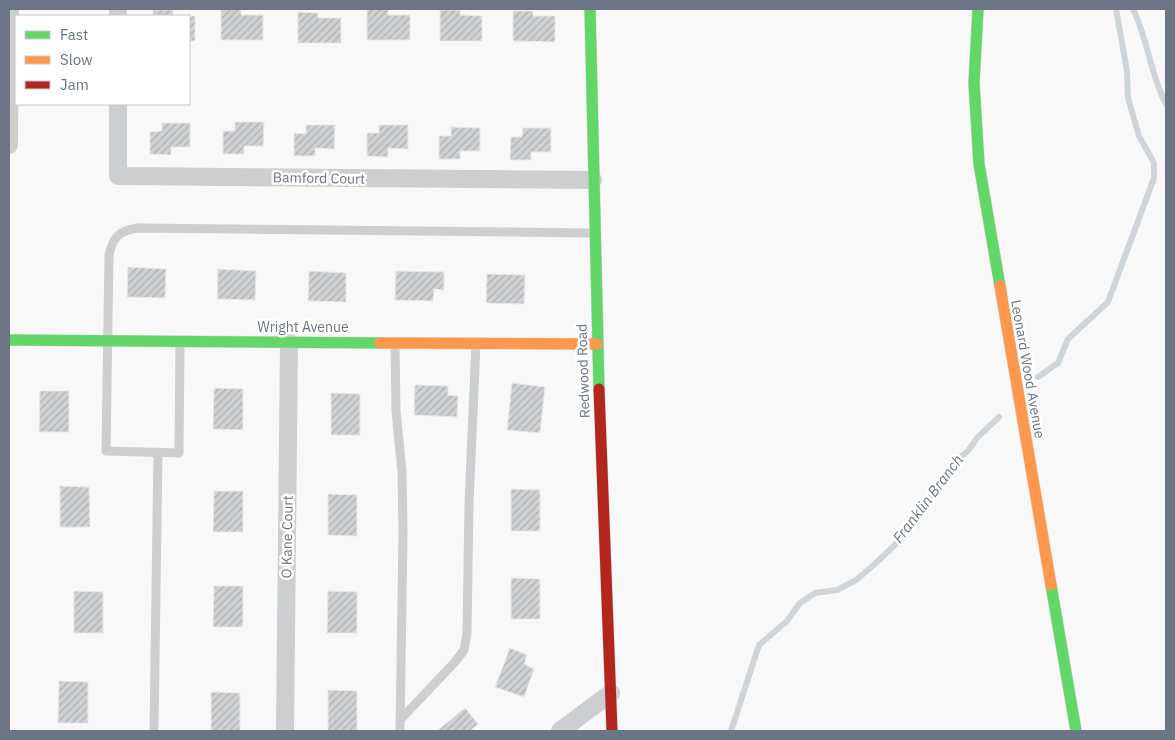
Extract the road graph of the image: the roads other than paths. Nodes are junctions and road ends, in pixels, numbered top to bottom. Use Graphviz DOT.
graph roads {
  1 [pos="10,9"];
  2 [pos="590,9"];
  3 [pos="978,9"];
  4 [pos="9,38"];
  5 [pos="118,105"];
  6 [pos="9,145"];
  7 [pos="593,180"];
  8 [pos="594,233"];
  9 [pos="9,340"];
  10 [pos="107,340"];
  11 [pos="180,342"];
  12 [pos="289,342"];
  13 [pos="396,343"];
  14 [pos="476,344"];
  15 [pos="597,344"];
  16 [pos="158,452"];
  17 [pos="611,693"];
  18 [pos="400,720"];
  19 [pos="154,731"];
  20 [pos="285,731"];
  21 [pos="400,731"];
  22 [pos="560,731"];
  23 [pos="612,731"];
  24 [pos="1076,731"];
  1 -- 4 [label="street"];
  2 -- 7 [label="street, Redwood Road"];
  3 -- 24 [label="street, Leonard Wood Avenue"];
  4 -- 6 [label="street"];
  5 -- 7 [label="street, Bamford Court"];
  7 -- 8 [label="street, Redwood Road"];
  8 -- 10 [label="lane"];
  8 -- 15 [label="street, Redwood Road"];
  9 -- 10 [label="street, Wright Avenue"];
  10 -- 11 [label="street, Wright Avenue"];
  10 -- 16 [label="lane"];
  11 -- 12 [label="street, Wright Avenue"];
  11 -- 16 [label="lane"];
  12 -- 13 [label="street, Wright Avenue"];
  12 -- 20 [label="street, O Kane Court"];
  13 -- 14 [label="street, Wright Avenue"];
  13 -- 18 [label="lane"];
  14 -- 15 [label="street, Wright Avenue"];
  14 -- 18 [label="lane"];
  15 -- 17 [label="street, Redwood Road"];
  16 -- 19 [label="lane"];
  17 -- 22 [label="street"];
  17 -- 23 [label="street, Redwood Road"];
  18 -- 21 [label="lane"];
}
